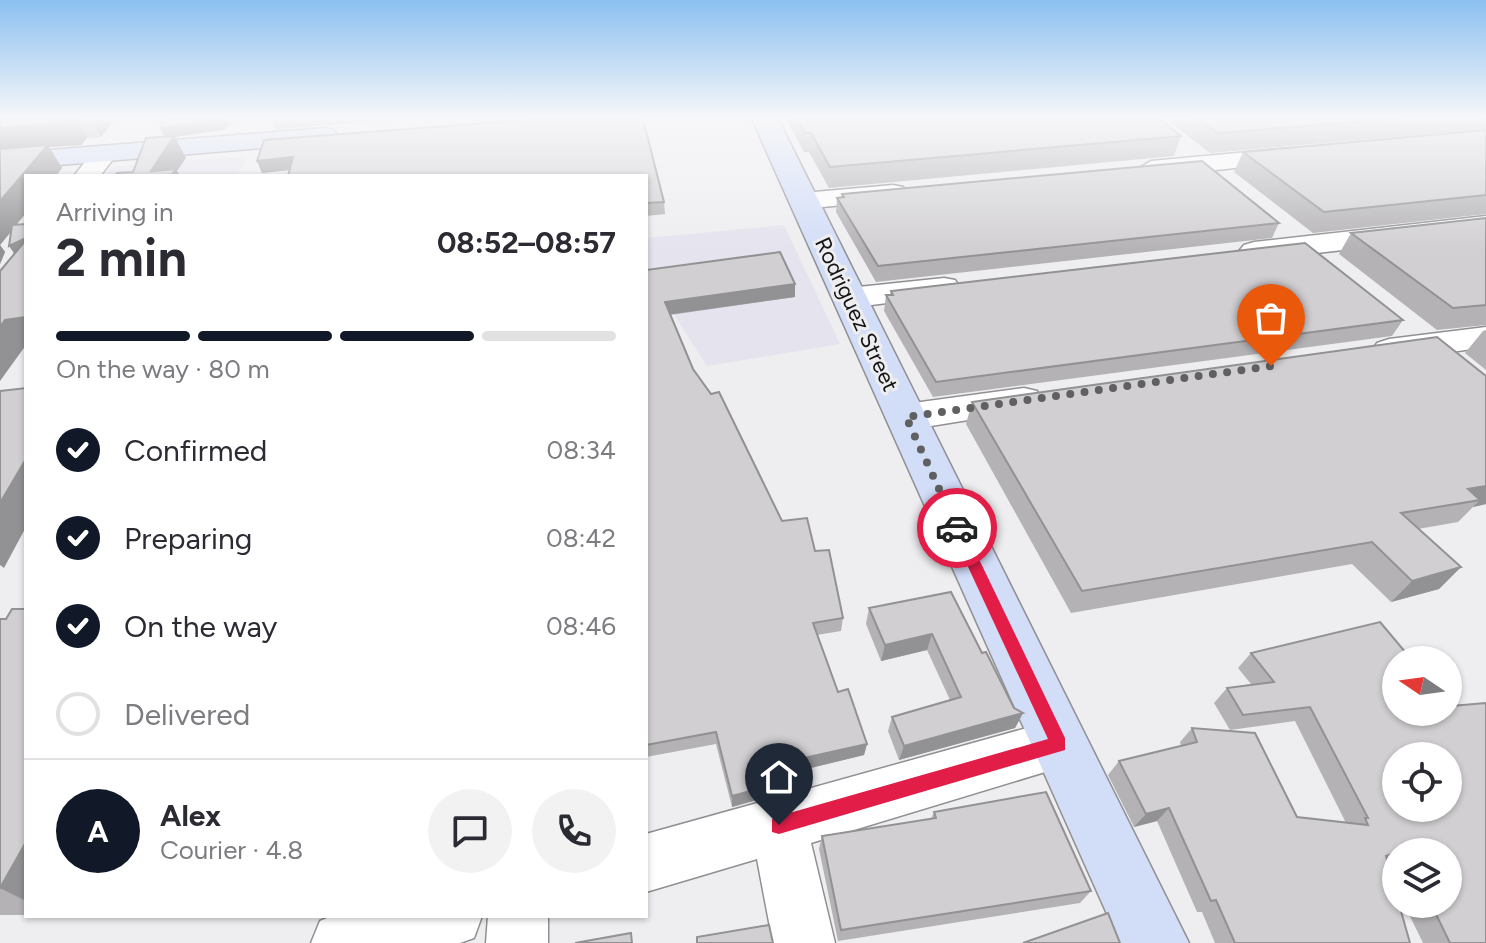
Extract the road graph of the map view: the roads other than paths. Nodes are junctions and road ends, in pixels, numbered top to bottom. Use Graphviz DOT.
graph roads {
  1 [pos="785,163"];
  2 [pos="1160,163"];
  3 [pos="1203,163"];
  4 [pos="1127,171"];
  5 [pos="911,191"];
  6 [pos="1238,191"];
  7 [pos="803,201"];
  8 [pos="1272,218"];
  9 [pos="1486,225"];
  10 [pos="1306,246"];
  11 [pos="1229,254"];
  12 [pos="1343,275"];
  13 [pos="967,284"];
  14 [pos="849,298"];
  15 [pos="1392,315"];
  16 [pos="1486,337"];
  17 [pos="1429,345"];
  18 [pos="1350,355"];
  19 [pos="1463,372"];
  20 [pos="1050,397"];
  21 [pos="906,417"];
  22 [pos="1059,744"];
  23 [pos="779,825"];
  24 [pos="648,862"];
  25 [pos="444,918"];
  26 [pos="518,918"];
  27 [pos="342,943"];
  28 [pos="517,943"];
  29 [pos="804,943"];
  30 [pos="1155,943"];
  1 -- 7 [label="street, Rodriguez Street"];
  2 -- 4 [label="street"];
  3 -- 6 [label="street"];
  5 -- 7 [label="street"];
  7 -- 14 [label="street, Rodriguez Street"];
  8 -- 10 [label="street"];
  9 -- 10 [label="street"];
  10 -- 11 [label="street"];
  10 -- 12 [label="street"];
  13 -- 14 [label="street"];
  14 -- 21 [label="street, Rodriguez Street"];
  15 -- 17 [label="street"];
  16 -- 17 [label="street"];
  17 -- 18 [label="street"];
  17 -- 19 [label="street"];
  20 -- 21 [label="street"];
  21 -- 22 [label="street, Rodriguez Street"];
  22 -- 23 [label="street"];
  22 -- 30 [label="street, Rodriguez Street"];
  23 -- 24 [label="street"];
  23 -- 29 [label="street"];
  25 -- 27 [label="street"];
  26 -- 28 [label="street"];
}
